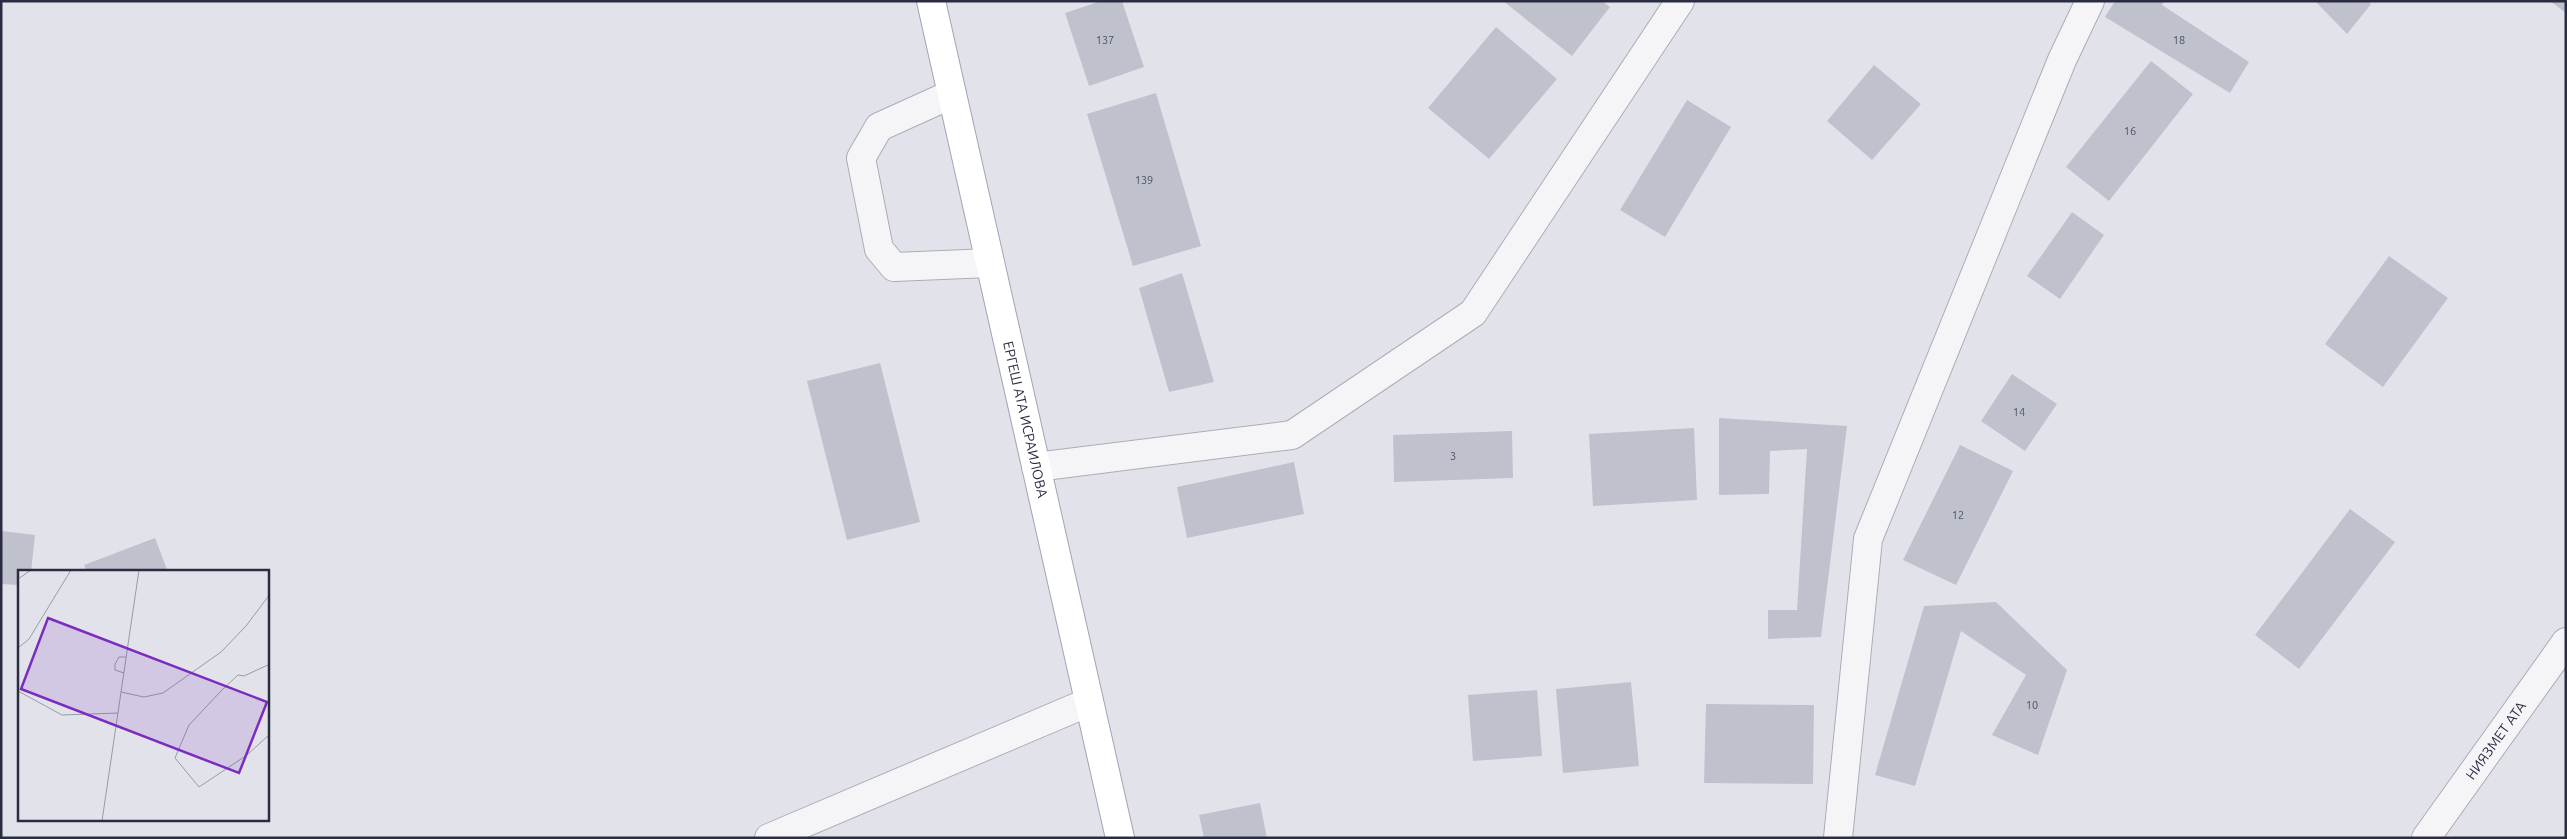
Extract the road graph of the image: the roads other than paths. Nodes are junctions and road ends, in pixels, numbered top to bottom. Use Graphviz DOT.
graph roads {
  1 [pos="931,1"];
  2 [pos="1680,1"];
  3 [pos="2090,1"];
  4 [pos="952,94"];
  5 [pos="990,263"];
  6 [pos="1036,467"];
  7 [pos="2566,642"];
  8 [pos="1089,702"];
  9 [pos="768,838"];
  10 [pos="1120,838"];
  11 [pos="1838,838"];
  12 [pos="2426,838"];
  1 -- 4 [label="main road, ЕРГЕШ АТА ИСРАИЛОВА"];
  2 -- 6 [label="street"];
  3 -- 11 [label="street"];
  4 -- 5 [label="main road, ЕРГЕШ АТА ИСРАИЛОВА"];
  4 -- 5 [label="street"];
  5 -- 6 [label="main road, ЕРГЕШ АТА ИСРАИЛОВА"];
  6 -- 8 [label="main road, ЕРГЕШ АТА ИСРАИЛОВА"];
  7 -- 12 [label="street, НИЯЗМЕТ АТА"];
  8 -- 9 [label="street"];
  8 -- 10 [label="main road, ЕРГЕШ АТА ИСРАИЛОВА"];
}
